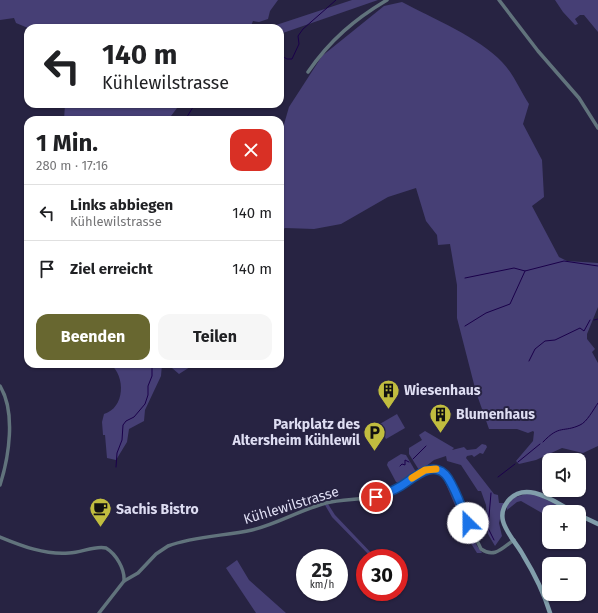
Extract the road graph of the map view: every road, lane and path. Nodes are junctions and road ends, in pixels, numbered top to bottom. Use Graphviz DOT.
graph roads {
  1 [pos="387,0"];
  2 [pos="499,0"];
  3 [pos="308,72"];
  4 [pos="598,128"];
  5 [pos="0,386"];
  6 [pos="0,485"];
  7 [pos="560,505"];
  8 [pos="586,518"];
  9 [pos="598,524"];
  10 [pos="0,537"];
  11 [pos="514,540"];
  12 [pos="124,573"];
  13 [pos="131,576"];
  14 [pos="124,581"];
  15 [pos="99,613"];
  16 [pos="550,613"];
  1 -- 3 [label="street"];
  2 -- 4 [label="street"];
  5 -- 6 [label="street"];
  7 -- 11 [label="street"];
  8 -- 9 [label="street"];
  10 -- 12 [label="street"];
  11 -- 13 [label="street, Kühlewilstrasse"];
  11 -- 16 [label="street"];
  12 -- 13 [label="street"];
  12 -- 14 [label="street"];
  13 -- 14 [label="street"];
  14 -- 15 [label="street"];
}
